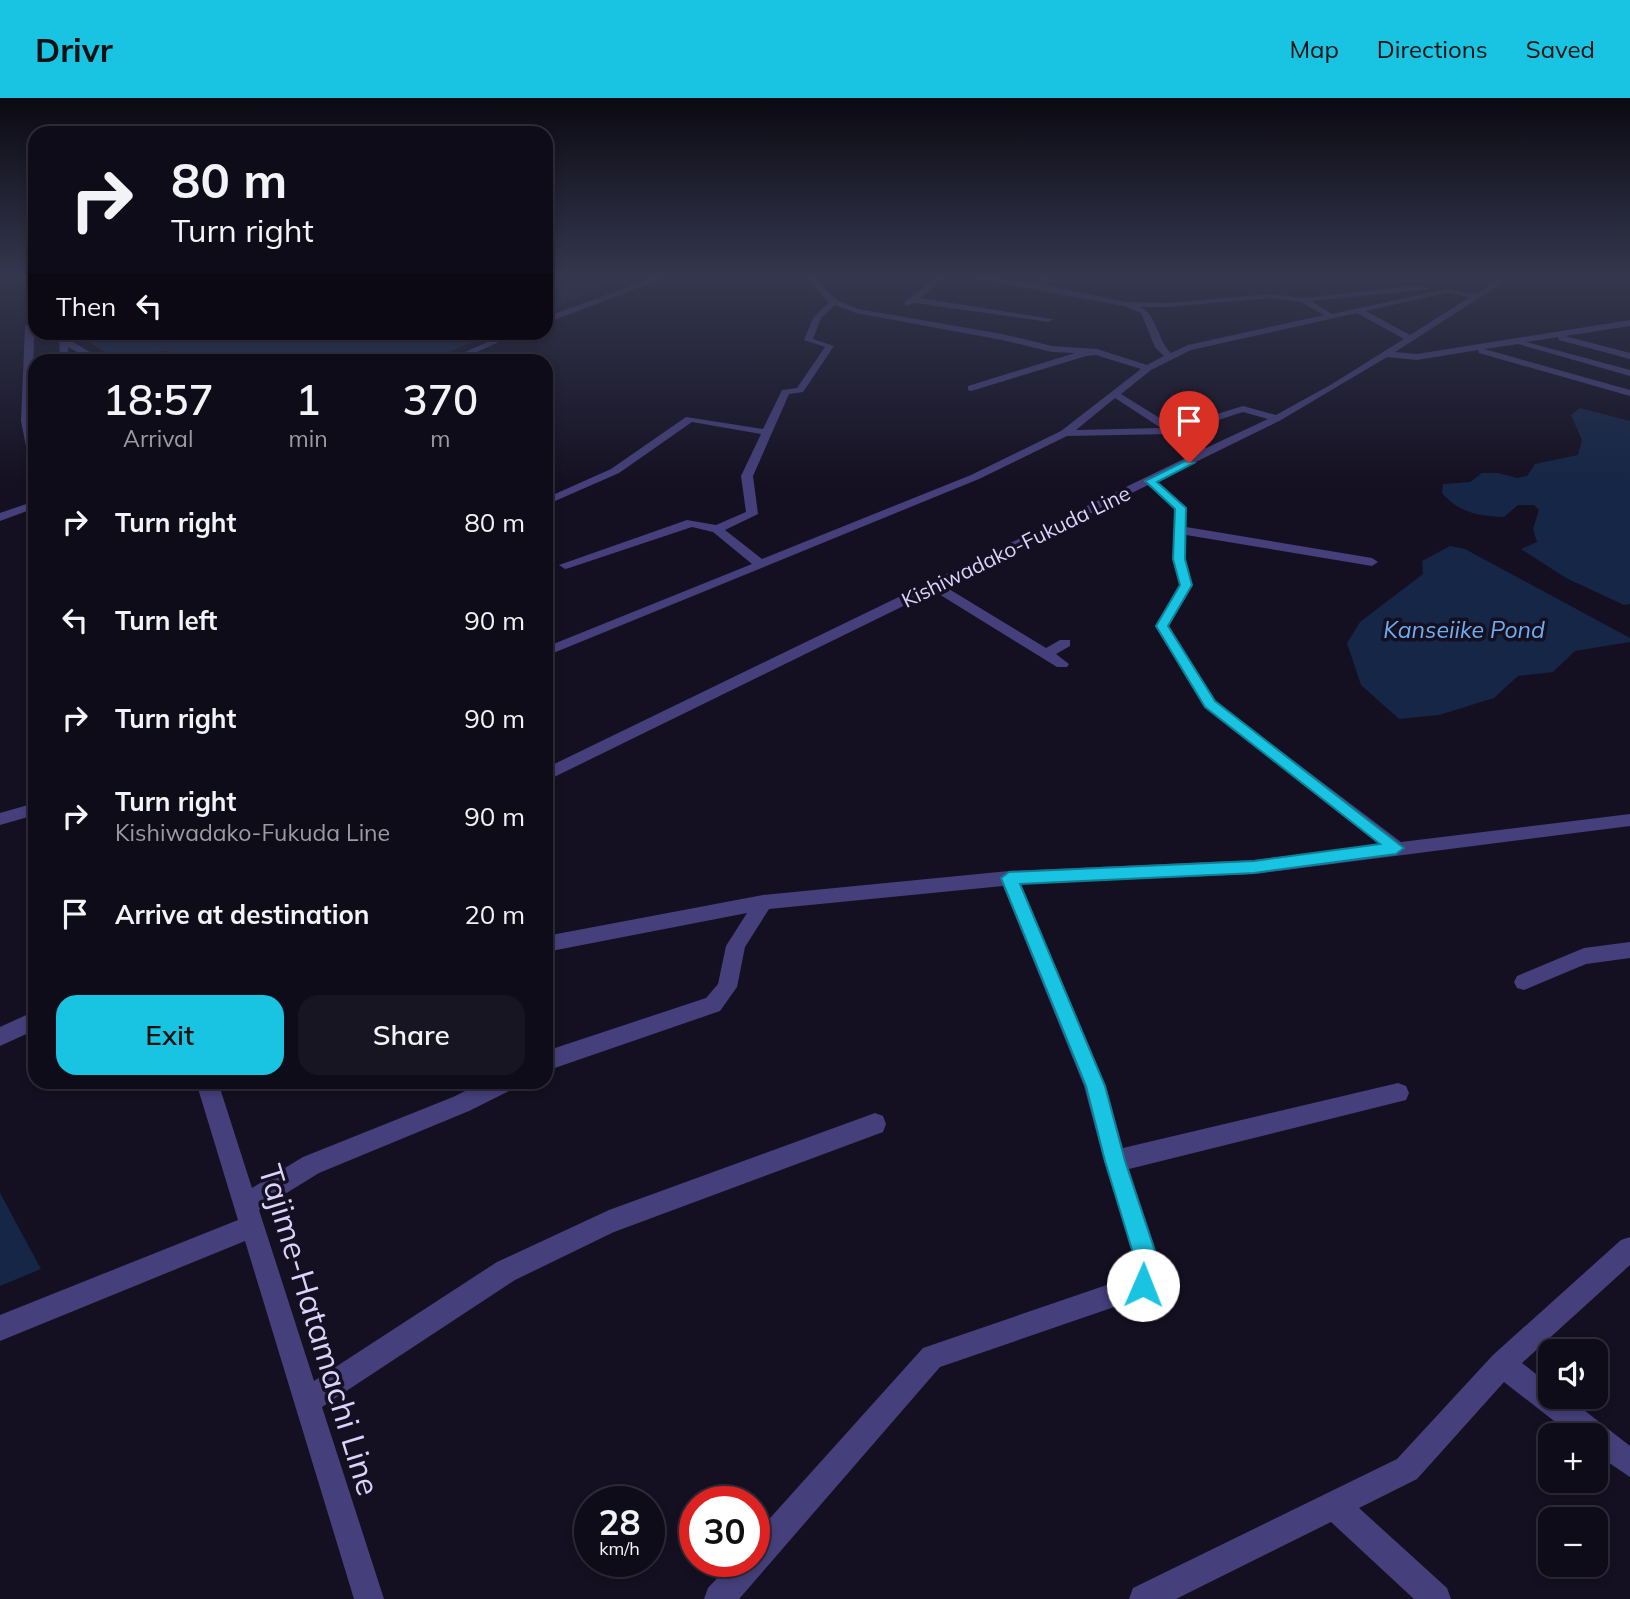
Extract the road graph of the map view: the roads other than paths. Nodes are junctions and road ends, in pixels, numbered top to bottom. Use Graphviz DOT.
graph roads {
  1 [pos="72,345"];
  2 [pos="487,345"];
  3 [pos="826,345"];
  4 [pos="1036,345"];
  5 [pos="1158,345"];
  6 [pos="1201,345"];
  7 [pos="1398,345"];
  8 [pos="1498,345"];
  9 [pos="1527,345"];
  10 [pos="1589,345"];
  11 [pos="1475,349"];
  12 [pos="1097,352"];
  13 [pos="88,354"];
  14 [pos="467,354"];
  15 [pos="1385,354"];
  16 [pos="1630,356"];
  17 [pos="1170,357"];
  18 [pos="28,358"];
  19 [pos="1148,368"];
  20 [pos="1630,373"];
  21 [pos="971,388"];
  22 [pos="1114,393"];
  23 [pos="1630,393"];
  24 [pos="1277,418"];
  25 [pos="28,431"];
  26 [pos="1172,431"];
  27 [pos="765,432"];
  28 [pos="1065,433"];
  29 [pos="1208,454"];
  30 [pos="1150,481"];
  31 [pos="553,499"];
  32 [pos="28,507"];
  33 [pos="0,517"];
  34 [pos="717,529"];
  35 [pos="1180,530"];
  36 [pos="1372,562"];
  37 [pos="760,564"];
  38 [pos="565,565"];
  39 [pos="936,586"];
  40 [pos="1065,642"];
  41 [pos="553,649"];
  42 [pos="1046,654"];
  43 [pos="1062,664"];
  44 [pos="553,772"];
  45 [pos="28,811"];
  46 [pos="0,819"];
  47 [pos="1630,820"];
  48 [pos="1396,848"];
  49 [pos="1009,878"];
  50 [pos="763,902"];
  51 [pos="553,943"];
  52 [pos="1630,950"];
  53 [pos="1524,982"];
  54 [pos="28,1023"];
  55 [pos="0,1037"];
  56 [pos="553,1059"];
  57 [pos="209,1089"];
  58 [pos="491,1089"];
  59 [pos="1398,1093"];
  60 [pos="875,1124"];
  61 [pos="1115,1161"];
  62 [pos="248,1215"];
  63 [pos="1630,1249"];
  64 [pos="0,1328"];
  65 [pos="1502,1364"];
  66 [pos="306,1402"];
  67 [pos="1578,1423"];
  68 [pos="1608,1446"];
  69 [pos="1630,1463"];
  70 [pos="1334,1505"];
  71 [pos="770,1541"];
  72 [pos="738,1577"];
  73 [pos="369,1599"];
  74 [pos="719,1599"];
  75 [pos="1144,1599"];
  76 [pos="1436,1599"];
  1 -- 13 [label="street"];
  2 -- 14 [label="street"];
  3 -- 27 [label="street"];
  4 -- 12 [label="street"];
  5 -- 17 [label="street"];
  6 -- 17 [label="street"];
  7 -- 15 [label="street, Kishiwadako-Fukuda Line"];
  8 -- 11 [label="street"];
  9 -- 20 [label="street"];
  10 -- 16 [label="street"];
  11 -- 15 [label="street"];
  11 -- 23 [label="street"];
  12 -- 19 [label="street"];
  12 -- 21 [label="street"];
  15 -- 24 [label="street, Kishiwadako-Fukuda Line"];
  17 -- 19 [label="street"];
  18 -- 25 [label="street"];
  19 -- 22 [label="street"];
  22 -- 26 [label="street"];
  22 -- 28 [label="street"];
  24 -- 26 [label="street"];
  24 -- 29 [label="street, Kishiwadako-Fukuda Line"];
  26 -- 28 [label="street"];
  26 -- 29 [label="street"];
  27 -- 31 [label="street"];
  27 -- 34 [label="street"];
  28 -- 37 [label="street"];
  29 -- 30 [label="street, Kishiwadako-Fukuda Line"];
  30 -- 35 [label="street"];
  30 -- 39 [label="street, Kishiwadako-Fukuda Line"];
  32 -- 33 [label="street"];
  34 -- 37 [label="street"];
  34 -- 38 [label="street"];
  35 -- 36 [label="street"];
  35 -- 48 [label="street"];
  37 -- 41 [label="street"];
  39 -- 42 [label="street"];
  39 -- 44 [label="street, Kishiwadako-Fukuda Line"];
  40 -- 42 [label="street"];
  42 -- 43 [label="street"];
  45 -- 46 [label="street"];
  47 -- 48 [label="street"];
  48 -- 49 [label="street"];
  49 -- 50 [label="street"];
  49 -- 61 [label="street"];
  50 -- 51 [label="street"];
  50 -- 56 [label="street"];
  52 -- 53 [label="street"];
  54 -- 55 [label="street"];
  57 -- 62 [label="street, Tajime-Hatamachi Line"];
  58 -- 62 [label="street"];
  59 -- 61 [label="street"];
  60 -- 66 [label="street"];
  61 -- 71 [label="street"];
  62 -- 64 [label="street"];
  62 -- 66 [label="street, Tajime-Hatamachi Line"];
  63 -- 65 [label="street"];
  65 -- 67 [label="street"];
  65 -- 70 [label="street"];
  66 -- 73 [label="street, Tajime-Hatamachi Line"];
  68 -- 69 [label="street"];
  70 -- 75 [label="street"];
  70 -- 76 [label="street"];
  72 -- 74 [label="street"];
}
